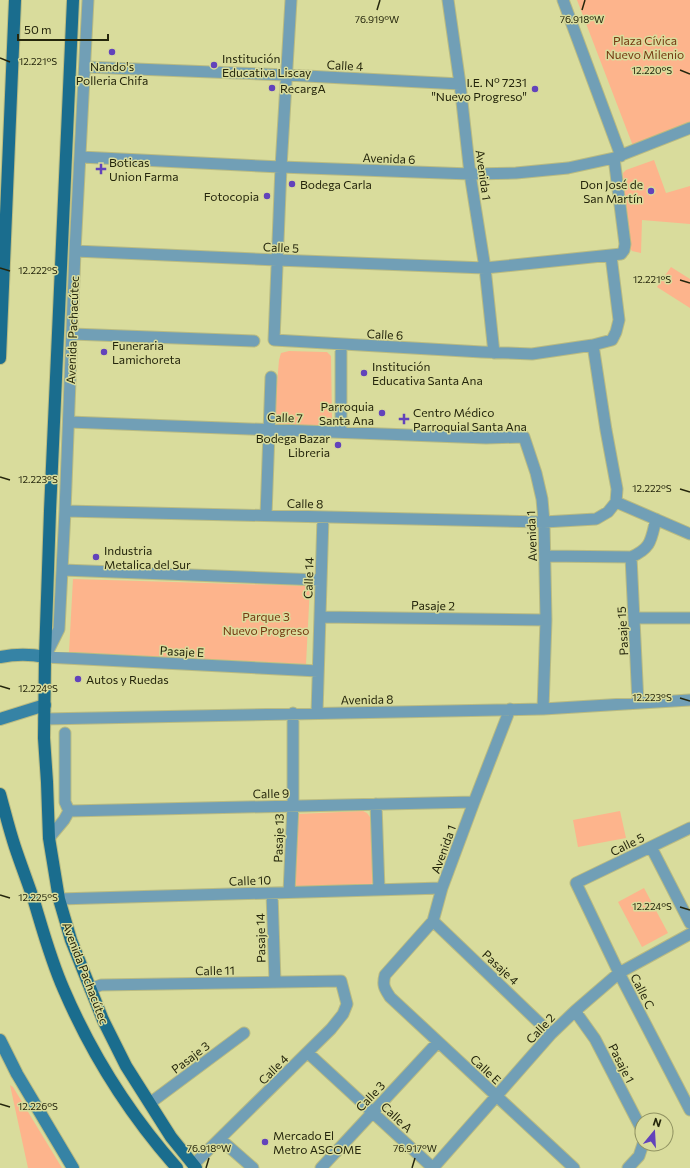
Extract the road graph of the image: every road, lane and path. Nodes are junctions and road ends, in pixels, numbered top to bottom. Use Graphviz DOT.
graph roads {
  1 [pos="15,0"];
  2 [pos="73,0"];
  3 [pos="88,0"];
  4 [pos="291,0"];
  5 [pos="448,0"];
  6 [pos="564,0"];
  7 [pos="85,67"];
  8 [pos="287,75"];
  9 [pos="460,84"];
  10 [pos="690,128"];
  11 [pos="617,157"];
  12 [pos="81,158"];
  13 [pos="281,167"];
  14 [pos="470,174"];
  15 [pos="75,251"];
  16 [pos="611,256"];
  17 [pos="277,260"];
  18 [pos="485,268"];
  19 [pos="72,334"];
  20 [pos="254,341"];
  21 [pos="341,345"];
  22 [pos="593,345"];
  23 [pos="494,353"];
  24 [pos="0,358"];
  25 [pos="271,378"];
  26 [pos="69,422"];
  27 [pos="270,429"];
  28 [pos="341,432"];
  29 [pos="524,437"];
  30 [pos="616,502"];
  31 [pos="65,511"];
  32 [pos="266,516"];
  33 [pos="323,517"];
  34 [pos="656,519"];
  35 [pos="544,522"];
  36 [pos="690,534"];
  37 [pos="545,556"];
  38 [pos="631,557"];
  39 [pos="63,570"];
  40 [pos="321,580"];
  41 [pos="320,617"];
  42 [pos="634,618"];
  43 [pos="690,618"];
  44 [pos="546,620"];
  45 [pos="0,657"];
  46 [pos="45,657"];
  47 [pos="318,671"];
  48 [pos="690,700"];
  49 [pos="638,703"];
  50 [pos="45,705"];
  51 [pos="510,709"];
  52 [pos="543,709"];
  53 [pos="293,713"];
  54 [pos="317,713"];
  55 [pos="0,719"];
  56 [pos="44,719"];
  57 [pos="66,732"];
  58 [pos="0,794"];
  59 [pos="474,802"];
  60 [pos="376,804"];
  61 [pos="292,805"];
  62 [pos="69,811"];
  63 [pos="690,828"];
  64 [pos="49,838"];
  65 [pos="651,847"];
  66 [pos="576,883"];
  67 [pos="442,888"];
  68 [pos="379,890"];
  69 [pos="289,892"];
  70 [pos="272,893"];
  71 [pos="59,899"];
  72 [pos="433,921"];
  73 [pos="690,923"];
  74 [pos="690,934"];
  75 [pos="619,974"];
  76 [pos="341,981"];
  77 [pos="275,982"];
  78 [pos="383,986"];
  79 [pos="90,989"];
  80 [pos="575,1011"];
  81 [pos="244,1032"];
  82 [pos="551,1034"];
  83 [pos="0,1040"];
  84 [pos="438,1042"];
  85 [pos="308,1053"];
  86 [pos="496,1096"];
  87 [pos="150,1103"];
  88 [pos="690,1110"];
  89 [pos="373,1112"];
  90 [pos="634,1115"];
  91 [pos="220,1139"];
  92 [pos="640,1152"];
  93 [pos="195,1167"];
  94 [pos="73,1168"];
  95 [pos="177,1168"];
  96 [pos="253,1168"];
  97 [pos="321,1168"];
  98 [pos="433,1168"];
  99 [pos="574,1168"];
  100 [pos="628,1168"];
  1 -- 24 [label="main road"];
  2 -- 46 [label="main road, Avenida Pachacútec"];
  3 -- 7 [label="street, Avenida Pachacútec"];
  4 -- 8 [label="street"];
  5 -- 9 [label="street, Avenida 1"];
  6 -- 11 [label="street"];
  7 -- 8 [label="street, Calle 4"];
  7 -- 12 [label="street, Avenida Pachacútec"];
  8 -- 9 [label="street, Calle 4"];
  8 -- 13 [label="street"];
  9 -- 14 [label="street, Avenida 1"];
  10 -- 11 [label="street, Avenida 6"];
  11 -- 14 [label="street, Avenida 6"];
  11 -- 16 [label="street"];
  12 -- 13 [label="street, Avenida 6"];
  12 -- 15 [label="street, Avenida Pachacútec"];
  13 -- 14 [label="street, Avenida 6"];
  13 -- 17 [label="street"];
  14 -- 18 [label="street, Avenida 1"];
  15 -- 17 [label="street, Calle 5"];
  15 -- 19 [label="street, Avenida Pachacútec"];
  16 -- 18 [label="street, Calle 5"];
  16 -- 22 [label="street, Calle 6"];
  17 -- 18 [label="street, Calle 5"];
  17 -- 21 [label="street, Calle 6"];
  18 -- 23 [label="street, Avenida 1"];
  19 -- 20 [label="street"];
  19 -- 26 [label="street, Avenida Pachacútec"];
  21 -- 23 [label="street, Calle 6"];
  21 -- 28 [label="street"];
  22 -- 23 [label="street, Calle 6"];
  22 -- 30 [label="street"];
  25 -- 27 [label="street"];
  26 -- 27 [label="street, Calle 7"];
  26 -- 31 [label="street, Avenida Pachacútec"];
  27 -- 28 [label="street, Calle 7"];
  27 -- 32 [label="street"];
  28 -- 29 [label="street, Calle 7"];
  29 -- 35 [label="street, Avenida 1"];
  30 -- 34 [label="street"];
  30 -- 35 [label="street, Calle 8"];
  31 -- 32 [label="street, Calle 8"];
  31 -- 39 [label="street, Avenida Pachacútec"];
  32 -- 33 [label="street, Calle 8"];
  33 -- 35 [label="street, Calle 8"];
  33 -- 40 [label="street, Calle 14"];
  34 -- 36 [label="street"];
  34 -- 38 [label="street"];
  35 -- 37 [label="street, Avenida 1"];
  37 -- 38 [label="street"];
  37 -- 44 [label="street, Avenida 1"];
  38 -- 42 [label="street, Pasaje 15"];
  39 -- 40 [label="street"];
  39 -- 46 [label="street, Avenida Pachacútec"];
  40 -- 41 [label="street, Calle 14"];
  41 -- 44 [label="street, Pasaje 2"];
  41 -- 47 [label="street, Calle 14"];
  42 -- 43 [label="street"];
  42 -- 49 [label="street, Pasaje 15"];
  44 -- 52 [label="street, Avenida 1"];
  45 -- 46 [label="street"];
  46 -- 47 [label="street, Pasaje E"];
  46 -- 50 [label="main road, Avenida Pachacútec"];
  47 -- 54 [label="street, Calle 14"];
  48 -- 49 [label="street, Avenida 8"];
  49 -- 52 [label="street, Avenida 8"];
  50 -- 55 [label="street"];
  50 -- 56 [label="main road, Avenida Pachacútec"];
  51 -- 52 [label="street, Avenida 8"];
  51 -- 54 [label="street, Avenida 8"];
  51 -- 59 [label="street, Avenida 1"];
  53 -- 54 [label="street, Avenida 8"];
  53 -- 56 [label="street, Avenida 8"];
  53 -- 61 [label="street, Pasaje 13"];
  56 -- 64 [label="main road, Avenida Pachacútec"];
  57 -- 62 [label="street"];
  58 -- 95 [label="main road, Avenida Pachacútec"];
  59 -- 60 [label="street, Calle 9"];
  59 -- 67 [label="street, Avenida 1"];
  60 -- 61 [label="street, Calle 9"];
  60 -- 68 [label="street"];
  61 -- 62 [label="street, Calle 9"];
  61 -- 69 [label="street, Pasaje 13"];
  62 -- 64 [label="street"];
  63 -- 65 [label="street, Calle 5"];
  64 -- 71 [label="main road, Avenida Pachacútec"];
  65 -- 66 [label="street, Calle 5"];
  65 -- 73 [label="street"];
  66 -- 75 [label="street, Calle C"];
  67 -- 68 [label="street, Calle 10"];
  67 -- 72 [label="street, Avenida 1"];
  68 -- 69 [label="street, Calle 10"];
  69 -- 70 [label="street, Calle 10"];
  70 -- 71 [label="street, Calle 10"];
  70 -- 77 [label="street, Pasaje 14"];
  71 -- 79 [label="main road, Avenida Pachacútec"];
  72 -- 78 [label="street, Avenida 1"];
  72 -- 82 [label="street, Pasaje 4"];
  74 -- 75 [label="street, Calle 2"];
  75 -- 80 [label="street, Calle 2"];
  75 -- 88 [label="street, Calle C"];
  76 -- 77 [label="street, Calle 11"];
  76 -- 85 [label="street, Calle 4"];
  77 -- 79 [label="street, Calle 11"];
  78 -- 84 [label="street, Calle E"];
  79 -- 87 [label="main road, Avenida Pachacútec"];
  80 -- 82 [label="street, Calle 2"];
  80 -- 90 [label="street, Pasaje 1"];
  81 -- 87 [label="street, Pasaje 3"];
  82 -- 86 [label="street, Calle 2"];
  83 -- 94 [label="street"];
  84 -- 86 [label="street, Calle E"];
  84 -- 89 [label="street, Calle 3"];
  85 -- 89 [label="street, Calle A"];
  85 -- 91 [label="street, Calle 4"];
  86 -- 98 [label="street, Calle 2"];
  86 -- 99 [label="street, Calle E"];
  87 -- 93 [label="main road, Avenida Pachacútec"];
  89 -- 97 [label="street, Calle 3"];
  89 -- 98 [label="street, Calle A"];
  91 -- 93 [label="street, Calle 4"];
  91 -- 96 [label="street"];
  92 -- 100 [label="street"];
}
